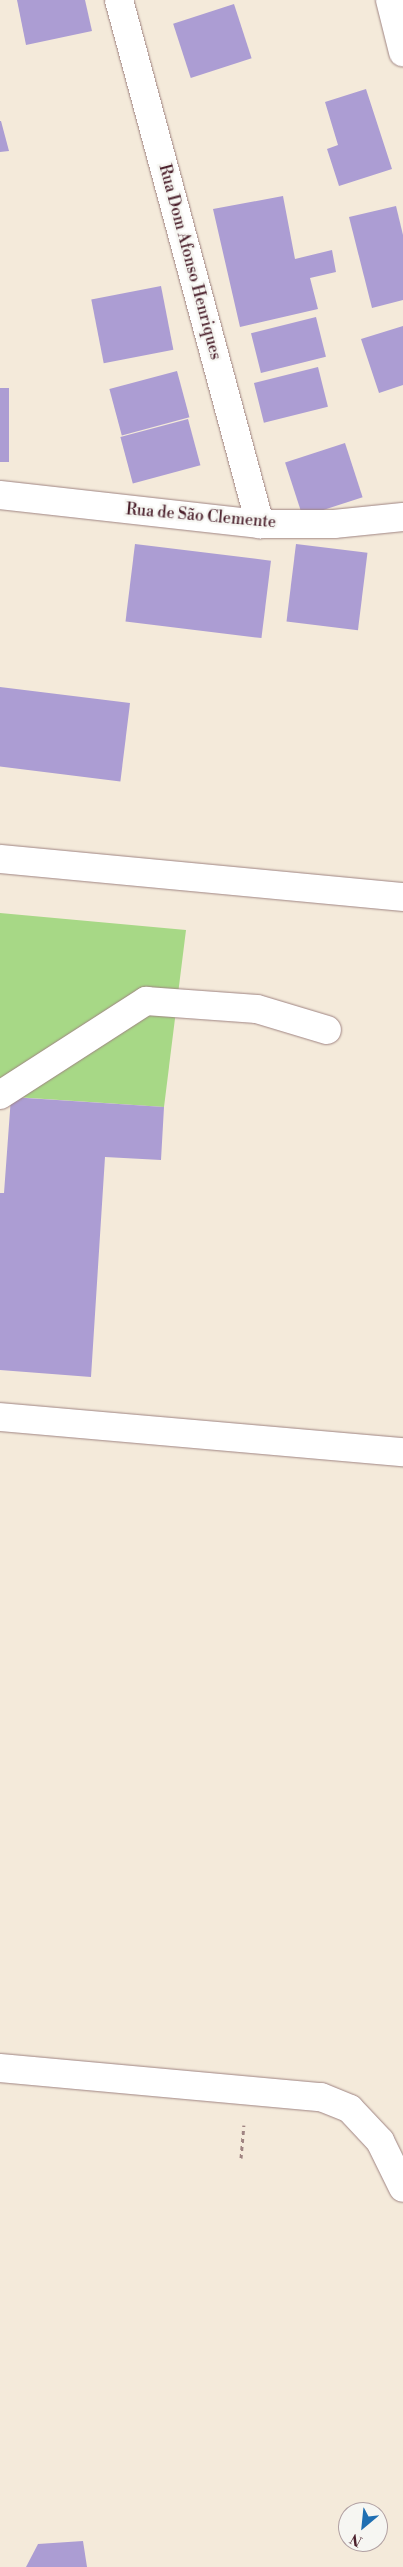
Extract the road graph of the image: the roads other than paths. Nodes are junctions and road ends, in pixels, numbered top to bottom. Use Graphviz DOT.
graph roads {
  1 [pos="119,0"];
  2 [pos="390,0"];
  3 [pos="403,52"];
  4 [pos="0,495"];
  5 [pos="403,517"];
  6 [pos="260,524"];
  7 [pos="0,859"];
  8 [pos="403,897"];
  9 [pos="327,1030"];
  10 [pos="0,1095"];
  11 [pos="0,1418"];
  12 [pos="403,1452"];
  13 [pos="0,2068"];
  14 [pos="403,2188"];
  1 -- 6 [label="street, Rua Dom Afonso Henriques"];
  2 -- 3 [label="street"];
  4 -- 6 [label="street, Rua de São Clemente"];
  5 -- 6 [label="street, Rua de São Clemente"];
  7 -- 8 [label="street"];
  9 -- 10 [label="street"];
  11 -- 12 [label="street"];
  13 -- 14 [label="street"];
}
